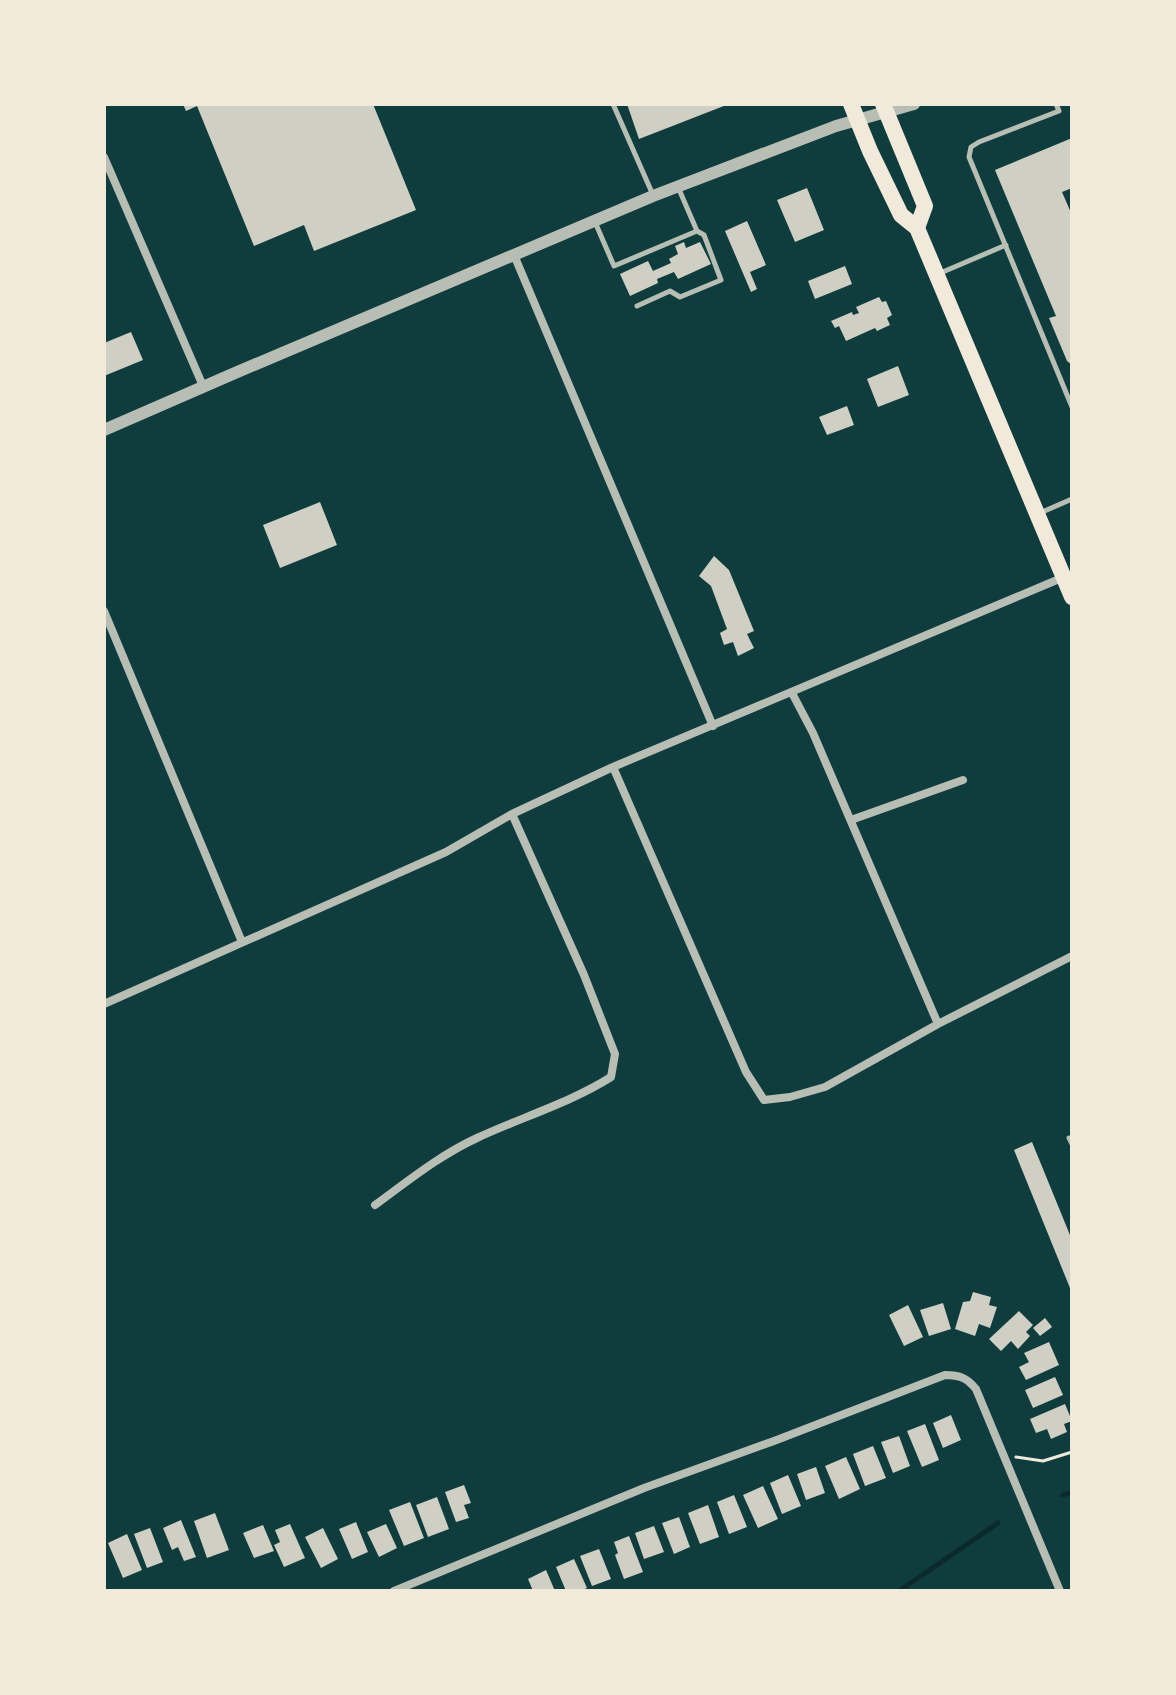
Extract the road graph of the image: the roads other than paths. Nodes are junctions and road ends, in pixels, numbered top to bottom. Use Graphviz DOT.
graph roads {
  1 [pos="613,104"];
  2 [pos="914,104"];
  3 [pos="1056,104"];
  4 [pos="884,108"];
  5 [pos="854,112"];
  6 [pos="104,157"];
  7 [pos="107,171"];
  8 [pos="678,186"];
  9 [pos="653,196"];
  10 [pos="594,220"];
  11 [pos="917,228"];
  12 [pos="697,231"];
  13 [pos="1006,245"];
  14 [pos="514,255"];
  15 [pos="937,274"];
  16 [pos="637,306"];
  17 [pos="203,386"];
  18 [pos="1072,407"];
  19 [pos="104,430"];
  20 [pos="1072,499"];
  21 [pos="1037,514"];
  22 [pos="1064,577"];
  23 [pos="1072,597"];
  24 [pos="104,611"];
  25 [pos="792,693"];
  26 [pos="713,726"];
  27 [pos="613,767"];
  28 [pos="963,780"];
  29 [pos="512,814"];
  30 [pos="851,820"];
  31 [pos="242,942"];
  32 [pos="1072,956"];
  33 [pos="104,1004"];
  34 [pos="938,1024"];
  35 [pos="375,1205"];
  36 [pos="394,1591"];
  37 [pos="1060,1591"];
  1 -- 9 [label="lane"];
  2 -- 4 [label="street"];
  3 -- 13 [label="lane"];
  4 -- 5 [label="street"];
  4 -- 11 [label="main road"];
  5 -- 8 [label="street"];
  5 -- 11 [label="main road"];
  6 -- 7 [label="street"];
  7 -- 17 [label="street"];
  8 -- 9 [label="street"];
  8 -- 12 [label="lane"];
  9 -- 10 [label="street"];
  10 -- 12 [label="lane"];
  10 -- 14 [label="street"];
  11 -- 15 [label="main road"];
  12 -- 16 [label="lane"];
  13 -- 15 [label="lane"];
  13 -- 18 [label="lane"];
  14 -- 17 [label="street"];
  14 -- 26 [label="street"];
  15 -- 21 [label="main road"];
  17 -- 19 [label="street"];
  20 -- 21 [label="lane"];
  21 -- 22 [label="main road"];
  22 -- 23 [label="main road"];
  22 -- 25 [label="street"];
  24 -- 31 [label="street"];
  25 -- 26 [label="street"];
  25 -- 30 [label="street"];
  26 -- 27 [label="street"];
  27 -- 29 [label="street"];
  27 -- 34 [label="street"];
  28 -- 30 [label="street"];
  29 -- 31 [label="street"];
  29 -- 35 [label="street"];
  30 -- 34 [label="street"];
  31 -- 33 [label="street"];
  32 -- 34 [label="street"];
  36 -- 37 [label="street"];
}
